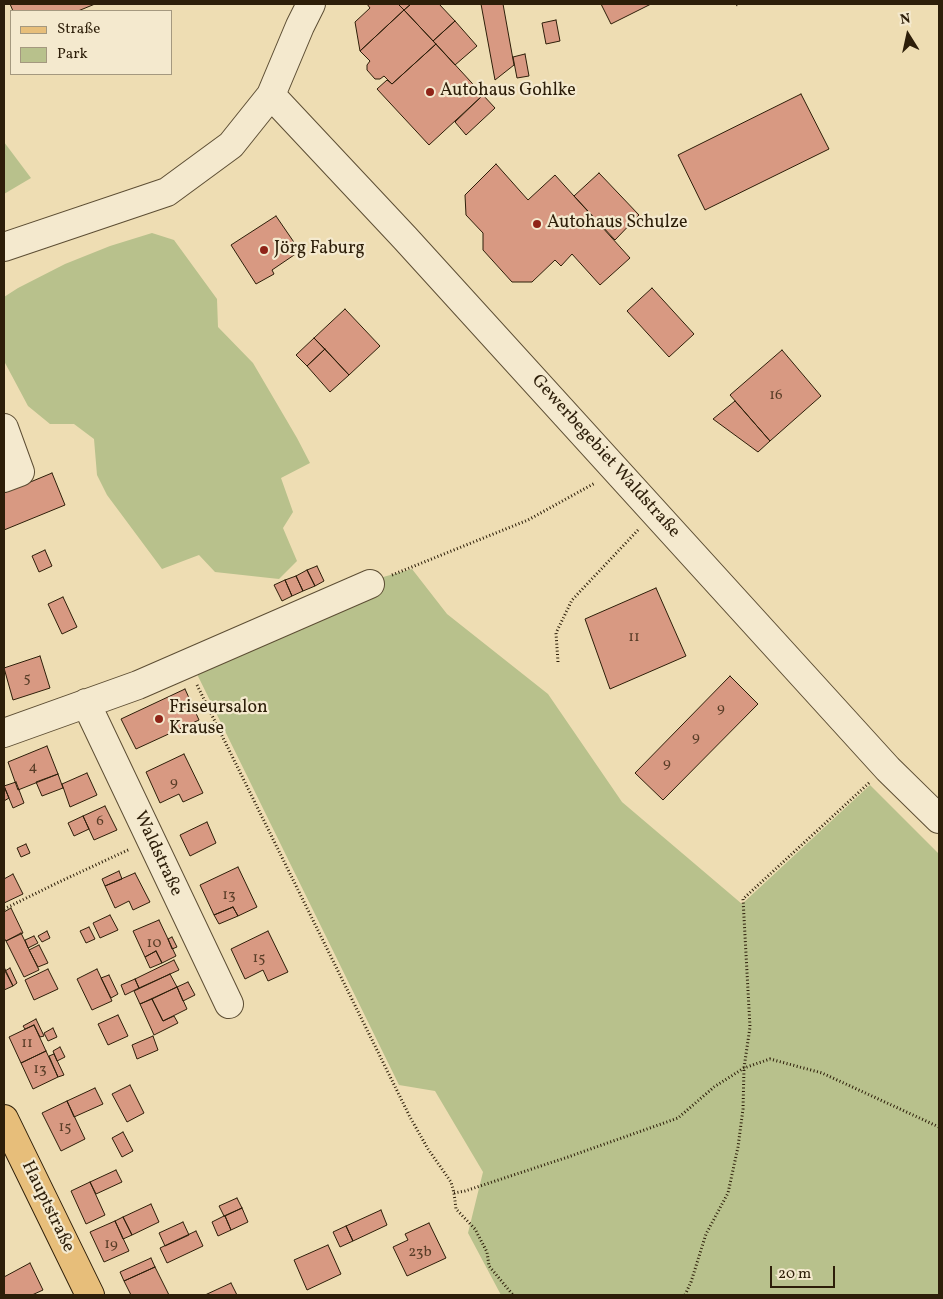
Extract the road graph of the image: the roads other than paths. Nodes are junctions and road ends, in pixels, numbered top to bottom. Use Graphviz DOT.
graph roads {
  1 [pos="311,4"];
  2 [pos="271,95"];
  3 [pos="4,247"];
  4 [pos="4,428"];
  5 [pos="4,478"];
  6 [pos="370,584"];
  7 [pos="86,703"];
  8 [pos="4,733"];
  9 [pos="939,819"];
  10 [pos="229,1004"];
  11 [pos="4,1122"];
  12 [pos="90,1295"];
  1 -- 2 [label="street"];
  2 -- 3 [label="street"];
  2 -- 9 [label="street, Gewerbegebiet Waldstraße"];
  4 -- 5 [label="street"];
  6 -- 7 [label="street"];
  7 -- 8 [label="street"];
  7 -- 10 [label="street, Waldstraße"];
  11 -- 12 [label="main road, Hauptstraße"];
}
